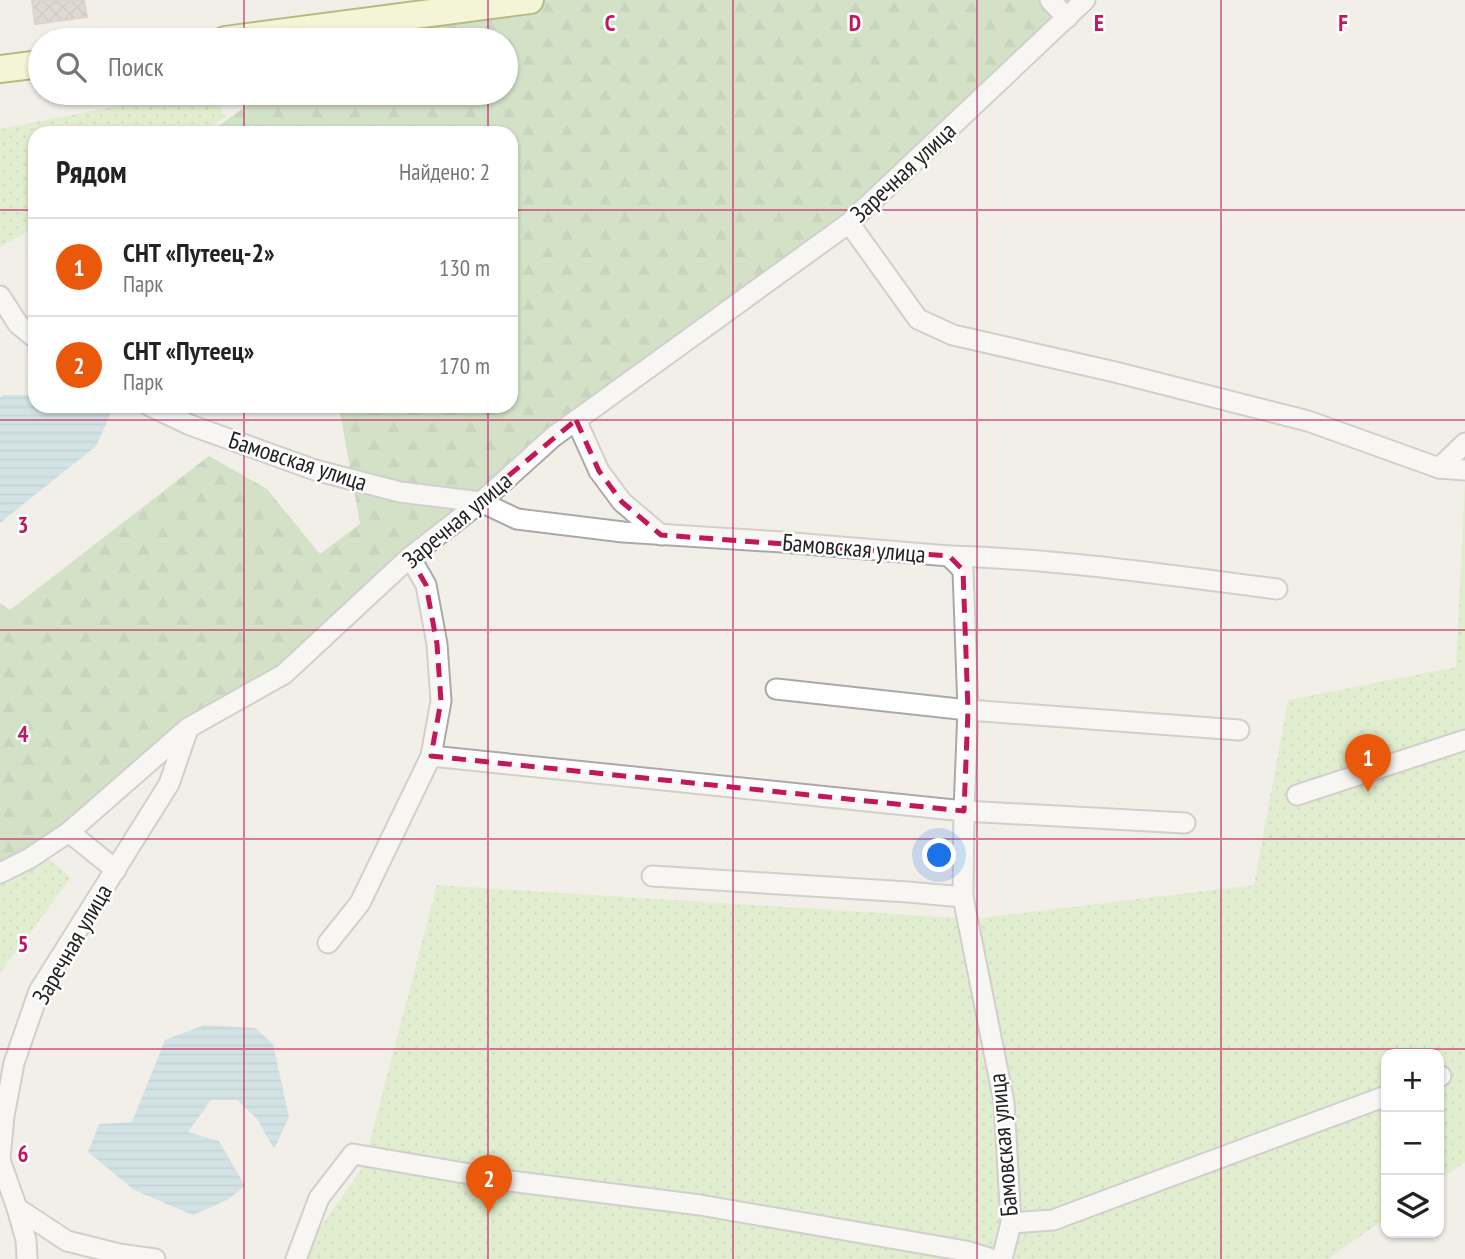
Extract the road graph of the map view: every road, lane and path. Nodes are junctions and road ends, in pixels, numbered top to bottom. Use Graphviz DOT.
graph roads {
  1 [pos="530,0"];
  2 [pos="1050,0"];
  3 [pos="1085,0"];
  4 [pos="1067,18"];
  5 [pos="316,28"];
  6 [pos="28,66"];
  7 [pos="0,69"];
  8 [pos="849,223"];
  9 [pos="0,296"];
  10 [pos="28,332"];
  11 [pos="165,413"];
  12 [pos="576,420"];
  13 [pos="1465,443"];
  14 [pos="1439,468"];
  15 [pos="1465,470"];
  16 [pos="481,502"];
  17 [pos="661,535"];
  18 [pos="949,556"];
  19 [pos="410,557"];
  20 [pos="1277,589"];
  21 [pos="776,689"];
  22 [pos="968,710"];
  23 [pos="188,728"];
  24 [pos="1239,730"];
  25 [pos="1465,740"];
  26 [pos="431,756"];
  27 [pos="1297,795"];
  28 [pos="964,811"];
  29 [pos="1185,823"];
  30 [pos="69,832"];
  31 [pos="116,870"];
  32 [pos="0,873"];
  33 [pos="652,876"];
  34 [pos="963,897"];
  35 [pos="328,943"];
  36 [pos="1381,1098"];
  37 [pos="0,1159"];
  38 [pos="17,1208"];
  39 [pos="1011,1223"];
  40 [pos="27,1259"];
  41 [pos="155,1259"];
  42 [pos="296,1259"];
  43 [pos="992,1259"];
  44 [pos="1002,1259"];
  1 -- 5 [label="main road"];
  2 -- 4 [label="street"];
  3 -- 4 [label="street, Заречная улица"];
  4 -- 8 [label="street, Заречная улица"];
  6 -- 7 [label="main road"];
  8 -- 12 [label="street, Заречная улица"];
  8 -- 14 [label="street"];
  9 -- 10 [label="street"];
  11 -- 16 [label="street, Бамовская улица"];
  12 -- 16 [label="street, Заречная улица"];
  12 -- 17 [label="street"];
  13 -- 14 [label="street"];
  14 -- 15 [label="street"];
  16 -- 17 [label="street, Бамовская улица"];
  16 -- 19 [label="street, Заречная улица"];
  17 -- 18 [label="street, Бамовская улица"];
  18 -- 20 [label="street"];
  18 -- 22 [label="street, Бамовская улица"];
  19 -- 23 [label="street, Заречная улица"];
  19 -- 26 [label="street"];
  21 -- 22 [label="street"];
  22 -- 24 [label="street"];
  22 -- 28 [label="street, Бамовская улица"];
  23 -- 30 [label="street"];
  23 -- 31 [label="street, Заречная улица"];
  25 -- 27 [label="street"];
  26 -- 28 [label="street"];
  26 -- 35 [label="street"];
  28 -- 29 [label="street"];
  28 -- 34 [label="street, Бамовская улица"];
  30 -- 31 [label="street"];
  30 -- 32 [label="street"];
  31 -- 37 [label="street, Заречная улица"];
  33 -- 34 [label="street"];
  34 -- 39 [label="street, Бамовская улица"];
  36 -- 39 [label="street"];
  37 -- 38 [label="street, Заречная улица"];
  38 -- 40 [label="street, Заречная улица"];
  38 -- 41 [label="street"];
  39 -- 44 [label="street, Бамовская улица"];
  42 -- 43 [label="street"];
}
